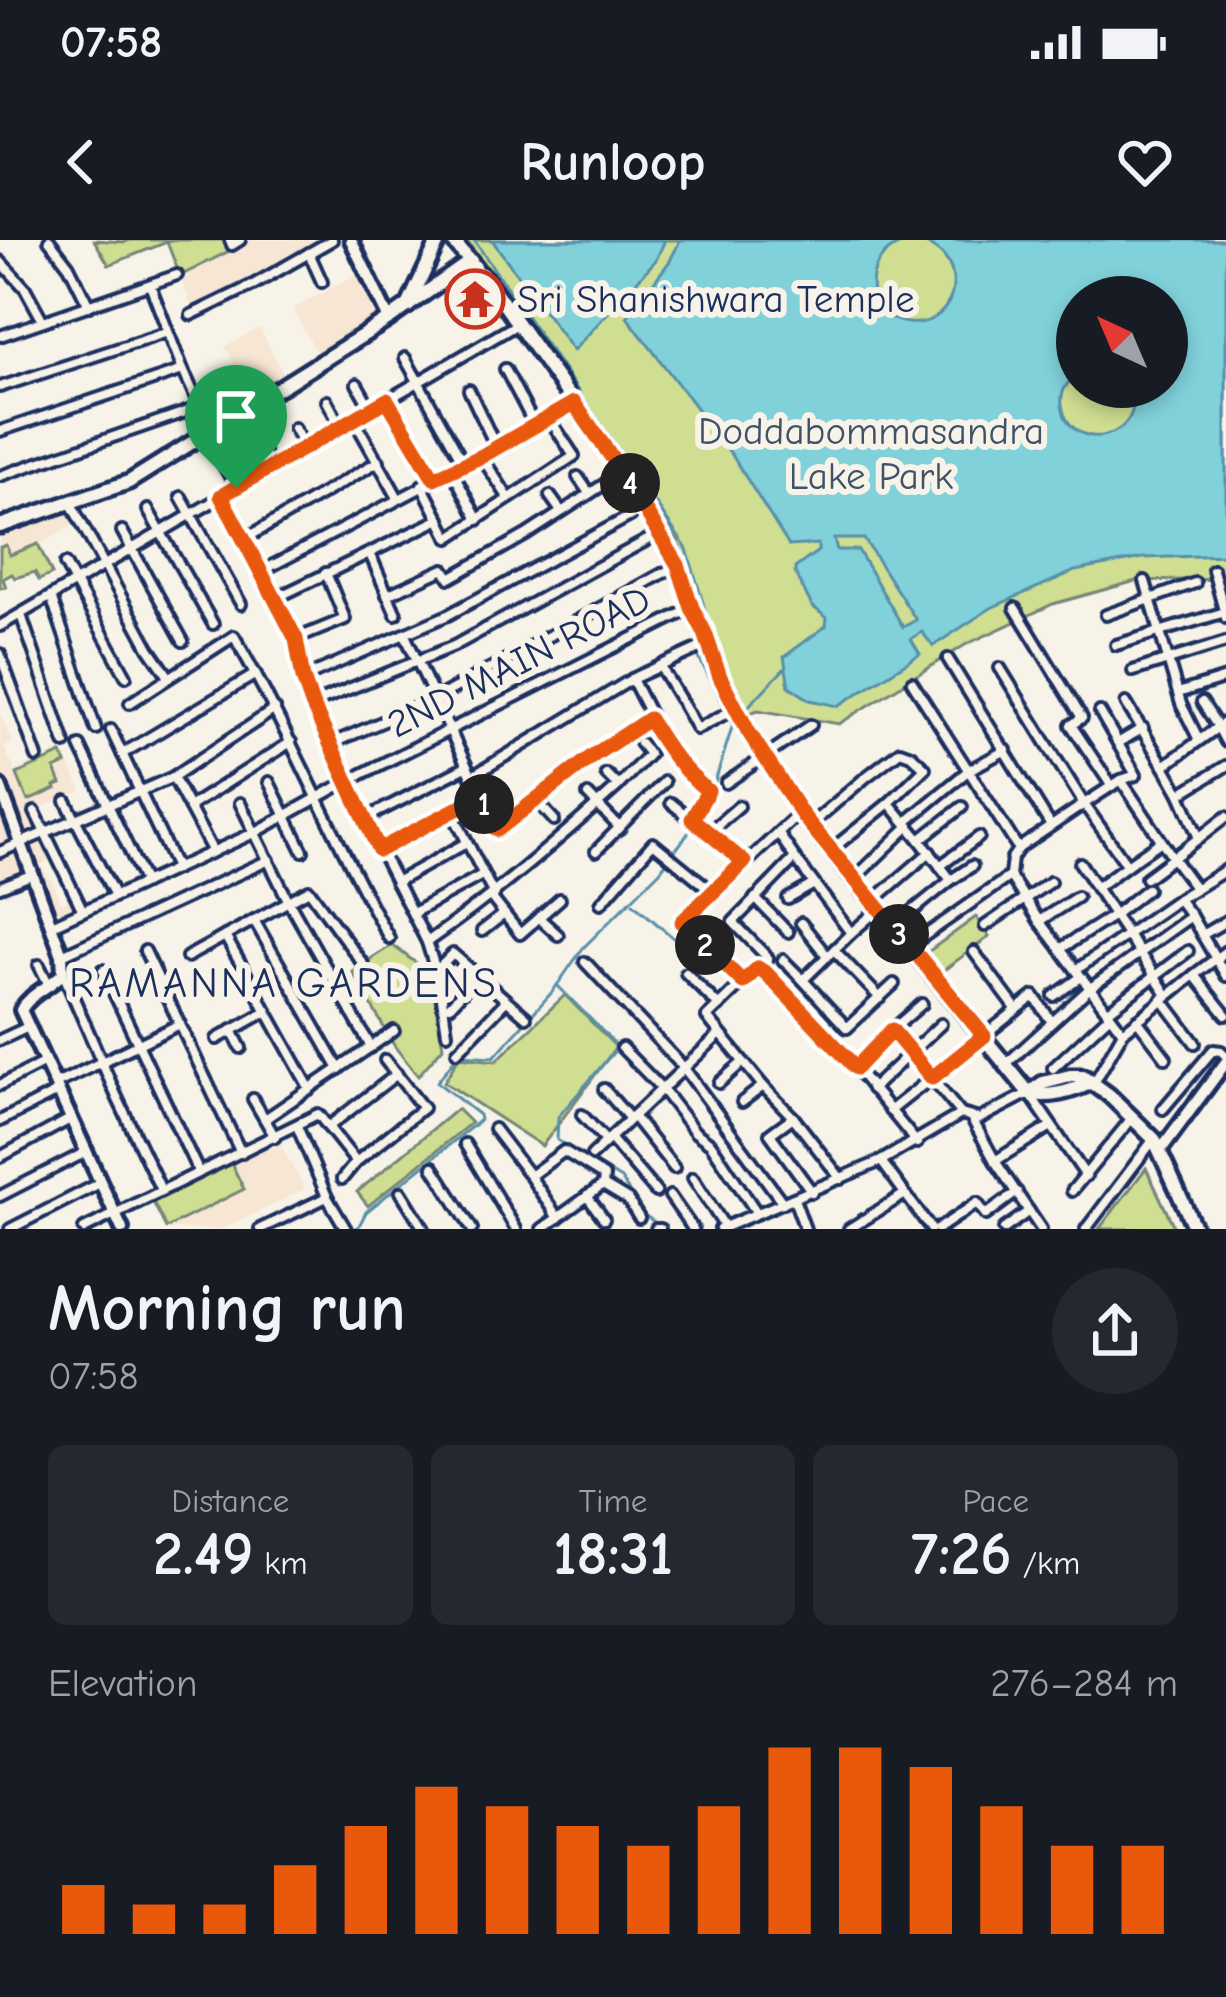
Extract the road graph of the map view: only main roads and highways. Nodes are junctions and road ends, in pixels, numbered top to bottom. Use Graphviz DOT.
graph roads {
  1 [pos="439,240"];
  2 [pos="455,240"];
  3 [pos="470,262"];
  4 [pos="407,307"];
  5 [pos="546,364"];
  6 [pos="0,526"];
  7 [pos="1195,1229"];
  1 -- 4 [label="main road"];
  2 -- 3 [label="main road"];
  3 -- 4 [label="main road"];
  3 -- 5 [label="main road"];
  3 -- 5 [label="main road"];
  4 -- 6 [label="main road"];
  5 -- 7 [label="main road"];
}
